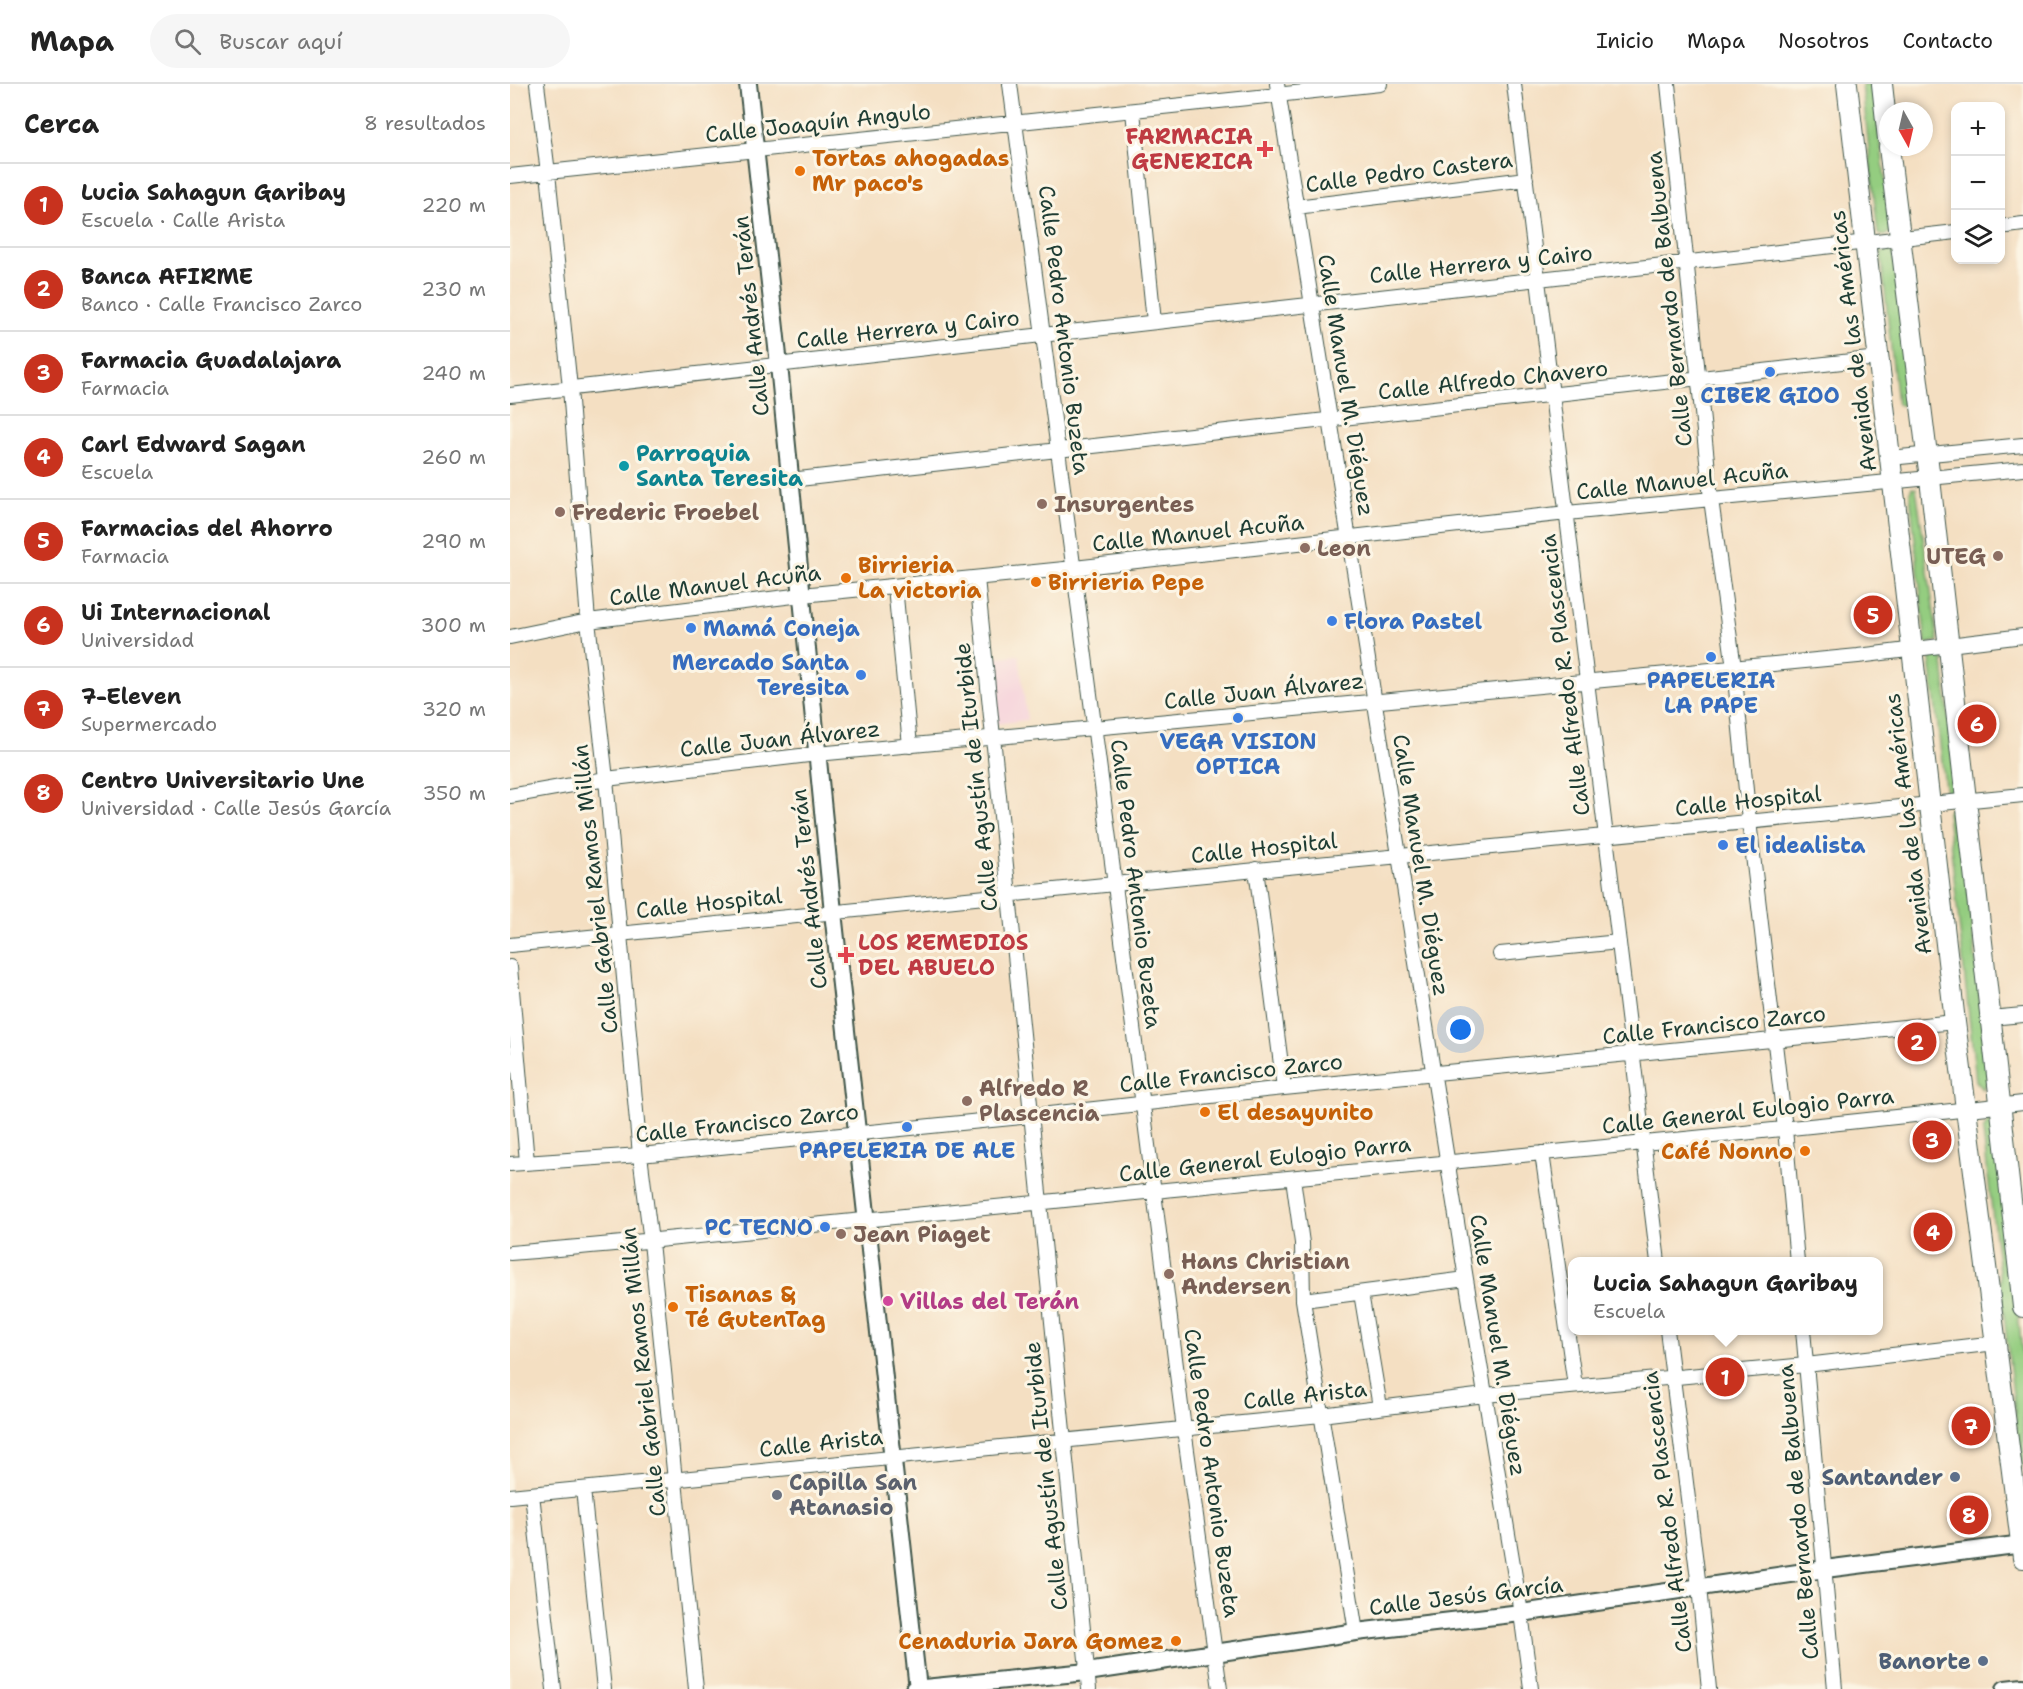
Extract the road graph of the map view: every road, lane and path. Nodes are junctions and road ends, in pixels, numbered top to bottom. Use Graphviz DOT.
graph roads {
  1 [pos="537,84"];
  2 [pos="748,84"];
  3 [pos="1010,84"];
  4 [pos="1380,84"];
  5 [pos="1514,84"];
  6 [pos="1668,84"];
  7 [pos="1847,84"];
  8 [pos="1882,84"];
  9 [pos="1277,90"];
  10 [pos="1884,102"];
  11 [pos="1133,111"];
  12 [pos="1016,123"];
  13 [pos="756,151"];
  14 [pos="1890,156"];
  15 [pos="548,172"];
  16 [pos="510,176"];
  17 [pos="1526,179"];
  18 [pos="1296,207"];
  19 [pos="2023,224"];
  20 [pos="2005,226"];
  21 [pos="1951,233"];
  22 [pos="1899,238"];
  23 [pos="1865,242"];
  24 [pos="1685,263"];
  25 [pos="1539,279"];
  26 [pos="1312,304"];
  27 [pos="1154,322"];
  28 [pos="1044,335"];
  29 [pos="1878,358"];
  30 [pos="779,365"];
  31 [pos="1699,378"];
  32 [pos="570,388"];
  33 [pos="1554,394"];
  34 [pos="510,395"];
  35 [pos="1329,420"];
  36 [pos="2023,445"];
  37 [pos="1058,450"];
  38 [pos="1926,454"];
  39 [pos="1890,458"];
  40 [pos="2023,469"];
  41 [pos="1930,479"];
  42 [pos="790,480"];
  43 [pos="1893,482"];
  44 [pos="1711,499"];
  45 [pos="1567,513"];
  46 [pos="1349,537"];
  47 [pos="1074,568"];
  48 [pos="977,578"];
  49 [pos="895,586"];
  50 [pos="802,595"];
  51 [pos="588,621"];
  52 [pos="2023,636"];
  53 [pos="510,638"];
  54 [pos="1948,646"];
  55 [pos="1911,650"];
  56 [pos="1734,668"];
  57 [pos="1588,682"];
  58 [pos="1374,702"];
  59 [pos="1094,729"];
  60 [pos="993,738"];
  61 [pos="910,746"];
  62 [pos="818,754"];
  63 [pos="606,779"];
  64 [pos="2023,795"];
  65 [pos="510,796"];
  66 [pos="1965,800"];
  67 [pos="1930,804"];
  68 [pos="1749,821"];
  69 [pos="1606,836"];
  70 [pos="1399,856"];
  71 [pos="1256,869"];
  72 [pos="1115,885"];
  73 [pos="1009,894"];
  74 [pos="833,912"];
  75 [pos="621,933"];
  76 [pos="1619,942"];
  77 [pos="510,945"];
  78 [pos="1500,954"];
  79 [pos="510,967"];
  80 [pos="2023,1015"];
  81 [pos="1990,1018"];
  82 [pos="1955,1022"];
  83 [pos="1774,1040"];
  84 [pos="1633,1054"];
  85 [pos="1433,1074"];
  86 [pos="1284,1088"];
  87 [pos="1143,1103"];
  88 [pos="2023,1103"];
  89 [pos="1999,1106"];
  90 [pos="1967,1110"];
  91 [pos="1031,1116"];
  92 [pos="1785,1129"];
  93 [pos="857,1133"];
  94 [pos="1644,1143"];
  95 [pos="1542,1153"];
  96 [pos="640,1155"];
  97 [pos="527,1162"];
  98 [pos="1447,1162"];
  99 [pos="510,1164"];
  100 [pos="1293,1178"];
  101 [pos="1154,1191"];
  102 [pos="1040,1204"];
  103 [pos="867,1219"];
  104 [pos="651,1242"];
  105 [pos="510,1253"];
  106 [pos="1657,1257"];
  107 [pos="1797,1257"];
  108 [pos="1466,1279"];
  109 [pos="1361,1293"];
  110 [pos="1303,1300"];
  111 [pos="2023,1307"];
  112 [pos="1668,1335"];
  113 [pos="1803,1335"];
  114 [pos="1996,1343"];
  115 [pos="1806,1365"];
  116 [pos="1672,1377"];
  117 [pos="1575,1386"];
  118 [pos="1485,1395"];
  119 [pos="1380,1407"];
  120 [pos="1320,1415"];
  121 [pos="1184,1428"];
  122 [pos="1063,1439"];
  123 [pos="894,1457"];
  124 [pos="675,1479"];
  125 [pos="584,1489"];
  126 [pos="532,1494"];
  127 [pos="510,1496"];
  128 [pos="2022,1549"];
  129 [pos="1825,1569"];
  130 [pos="1698,1587"];
  131 [pos="1521,1613"];
  132 [pos="1356,1632"];
  133 [pos="1215,1652"];
  134 [pos="1087,1672"];
  135 [pos="2023,1687"];
  136 [pos="554,1689"];
  137 [pos="604,1689"];
  138 [pos="696,1689"];
  139 [pos="917,1689"];
  140 [pos="1089,1689"];
  141 [pos="1220,1689"];
  142 [pos="1531,1689"];
  143 [pos="1709,1689"];
  144 [pos="1835,1689"];
  145 [pos="2005,1689"];
  1 -- 15 [label="street, Calle Gabriel Ramos Millán"];
  2 -- 13 [label="street, Calle Andrés Terán"];
  3 -- 12 [label="street, Calle Pedro Antonio Buzeta"];
  4 -- 9 [label="street, Calle Joaquín Angulo"];
  5 -- 17 [label="street, Calle Alfredo R. Plascencia"];
  6 -- 24 [label="street, Calle Bernardo de Balbuena"];
  7 -- 23 [label="main road, Avenida de las Américas"];
  8 -- 10 [label="main road"];
  9 -- 11 [label="street, Calle Joaquín Angulo"];
  9 -- 18 [label="street, Calle Manuel M. Diéguez"];
  11 -- 12 [label="street, Calle Joaquín Angulo"];
  11 -- 27 [label="street"];
  12 -- 13 [label="street, Calle Joaquín Angulo"];
  12 -- 28 [label="street, Calle Pedro Antonio Buzeta"];
  13 -- 15 [label="street, Calle Joaquín Angulo"];
  13 -- 30 [label="street, Calle Andrés Terán"];
  14 -- 22 [label="main road"];
  15 -- 16 [label="street, Calle Joaquín Angulo"];
  15 -- 32 [label="street, Calle Gabriel Ramos Millán"];
  17 -- 18 [label="street, Calle Pedro Castera"];
  17 -- 25 [label="street, Calle Alfredo R. Plascencia"];
  18 -- 26 [label="street, Calle Manuel M. Diéguez"];
  19 -- 20 [label="street"];
  21 -- 22 [label="street, Calle Herrera y Cairo"];
  22 -- 23 [label="street, Calle Herrera y Cairo"];
  22 -- 38 [label="main road"];
  23 -- 24 [label="street, Calle Herrera y Cairo"];
  23 -- 29 [label="main road, Avenida de las Américas"];
  24 -- 25 [label="street, Calle Herrera y Cairo"];
  24 -- 31 [label="street, Calle Bernardo de Balbuena"];
  25 -- 26 [label="street, Calle Herrera y Cairo"];
  25 -- 33 [label="street, Calle Alfredo R. Plascencia"];
  26 -- 27 [label="street, Calle Herrera y Cairo"];
  26 -- 35 [label="street, Calle Manuel M. Diéguez"];
  27 -- 28 [label="street, Calle Herrera y Cairo"];
  28 -- 30 [label="street, Calle Herrera y Cairo"];
  28 -- 37 [label="street, Calle Pedro Antonio Buzeta"];
  29 -- 31 [label="street, Calle Alfredo Chavero"];
  29 -- 39 [label="main road, Avenida de las Américas"];
  30 -- 32 [label="street, Calle Herrera y Cairo"];
  30 -- 42 [label="street, Calle Andrés Terán"];
  31 -- 33 [label="street, Calle Alfredo Chavero"];
  31 -- 44 [label="street, Calle Bernardo de Balbuena"];
  32 -- 34 [label="street, Calle Herrera y Cairo"];
  32 -- 51 [label="street, Calle Gabriel Ramos Millán"];
  33 -- 35 [label="street, Calle Alfredo Chavero"];
  33 -- 45 [label="street, Calle Alfredo R. Plascencia"];
  35 -- 37 [label="street, Calle Alfredo Chavero"];
  35 -- 46 [label="street, Calle Manuel M. Diéguez"];
  36 -- 38 [label="street"];
  37 -- 42 [label="street, Calle Alfredo Chavero"];
  37 -- 47 [label="street, Calle Pedro Antonio Buzeta"];
  38 -- 39 [label="street"];
  38 -- 41 [label="main road"];
  39 -- 43 [label="main road, Avenida de las Américas"];
  40 -- 41 [label="street, Calle Manuel Acuña"];
  41 -- 43 [label="street, Calle Manuel Acuña"];
  41 -- 54 [label="main road"];
  42 -- 50 [label="street, Calle Andrés Terán"];
  43 -- 44 [label="street, Calle Manuel Acuña"];
  43 -- 55 [label="main road, Avenida de las Américas"];
  44 -- 45 [label="street, Calle Manuel Acuña"];
  44 -- 56 [label="street, Calle Bernardo de Balbuena"];
  45 -- 46 [label="street, Calle Manuel Acuña"];
  45 -- 57 [label="street, Calle Alfredo R. Plascencia"];
  46 -- 47 [label="street, Calle Manuel Acuña"];
  46 -- 58 [label="street, Calle Manuel M. Diéguez"];
  47 -- 48 [label="street, Calle Manuel Acuña"];
  47 -- 59 [label="street, Calle Pedro Antonio Buzeta"];
  48 -- 49 [label="street, Calle Manuel Acuña"];
  48 -- 60 [label="street, Calle Agustín de Iturbide"];
  49 -- 50 [label="street, Calle Manuel Acuña"];
  49 -- 61 [label="street"];
  50 -- 51 [label="street, Calle Manuel Acuña"];
  50 -- 62 [label="street, Calle Andrés Terán"];
  51 -- 53 [label="street, Calle Manuel Acuña"];
  51 -- 63 [label="street, Calle Gabriel Ramos Millán"];
  52 -- 54 [label="street, Calle Juan Álvarez"];
  54 -- 55 [label="street, Calle Juan Álvarez"];
  54 -- 66 [label="main road"];
  55 -- 56 [label="street, Calle Juan Álvarez"];
  55 -- 67 [label="main road, Avenida de las Américas"];
  56 -- 57 [label="street, Calle Juan Álvarez"];
  56 -- 68 [label="street, Calle Bernardo de Balbuena"];
  57 -- 58 [label="street, Calle Juan Álvarez"];
  57 -- 69 [label="street, Calle Alfredo R. Plascencia"];
  58 -- 59 [label="street, Calle Juan Álvarez"];
  58 -- 70 [label="street, Calle Manuel M. Diéguez"];
  59 -- 60 [label="street, Calle Juan Álvarez"];
  59 -- 72 [label="street, Calle Pedro Antonio Buzeta"];
  60 -- 61 [label="street, Calle Juan Álvarez"];
  60 -- 73 [label="street, Calle Agustín de Iturbide"];
  61 -- 62 [label="street, Calle Juan Álvarez"];
  62 -- 63 [label="street, Calle Juan Álvarez"];
  62 -- 74 [label="street, Calle Andrés Terán"];
  63 -- 65 [label="street, Calle Juan Álvarez"];
  63 -- 75 [label="street, Calle Gabriel Ramos Millán"];
  64 -- 66 [label="street, Calle Hospital"];
  66 -- 67 [label="street, Calle Hospital"];
  66 -- 81 [label="main road"];
  67 -- 68 [label="street, Calle Hospital"];
  67 -- 82 [label="main road, Avenida de las Américas"];
  68 -- 69 [label="street, Calle Hospital"];
  68 -- 83 [label="street, Calle Bernardo de Balbuena"];
  69 -- 70 [label="street, Calle Hospital"];
  69 -- 76 [label="street, Calle Alfredo R. Plascencia"];
  70 -- 71 [label="street, Calle Hospital"];
  70 -- 85 [label="street, Calle Manuel M. Diéguez"];
  71 -- 72 [label="street, Calle Hospital"];
  71 -- 86 [label="street"];
  72 -- 73 [label="street, Calle Hospital"];
  72 -- 87 [label="street, Calle Pedro Antonio Buzeta"];
  73 -- 74 [label="street, Calle Hospital"];
  73 -- 91 [label="street, Calle Agustín de Iturbide"];
  74 -- 75 [label="street, Calle Hospital"];
  74 -- 93 [label="street, Calle Andrés Terán"];
  75 -- 77 [label="street, Calle Hospital"];
  75 -- 96 [label="street, Calle Gabriel Ramos Millán"];
  76 -- 78 [label="street"];
  76 -- 84 [label="street, Calle Alfredo R. Plascencia"];
  79 -- 97 [label="street"];
  80 -- 81 [label="street"];
  81 -- 89 [label="main road"];
  82 -- 83 [label="street, Calle Francisco Zarco"];
  82 -- 90 [label="main road, Avenida de las Américas"];
  83 -- 84 [label="street, Calle Francisco Zarco"];
  83 -- 92 [label="street, Calle Bernardo de Balbuena"];
  84 -- 85 [label="street, Calle Francisco Zarco"];
  84 -- 94 [label="street, Calle Alfredo R. Plascencia"];
  85 -- 86 [label="street, Calle Francisco Zarco"];
  85 -- 98 [label="street, Calle Manuel M. Diéguez"];
  86 -- 87 [label="street, Calle Francisco Zarco"];
  87 -- 91 [label="street, Calle Francisco Zarco"];
  87 -- 101 [label="street, Calle Pedro Antonio Buzeta"];
  88 -- 89 [label="street, Calle General Eulogio Parra"];
  89 -- 90 [label="street, Calle General Eulogio Parra"];
  89 -- 111 [label="main road"];
  90 -- 92 [label="street, Calle General Eulogio Parra"];
  90 -- 114 [label="main road, Avenida de las Américas"];
  91 -- 93 [label="street, Calle Francisco Zarco"];
  91 -- 102 [label="street, Calle Agustín de Iturbide"];
  92 -- 94 [label="street, Calle General Eulogio Parra"];
  92 -- 107 [label="street, Calle Bernardo de Balbuena"];
  93 -- 96 [label="street, Calle Francisco Zarco"];
  93 -- 103 [label="street, Calle Andrés Terán"];
  94 -- 95 [label="street, Calle General Eulogio Parra"];
  94 -- 106 [label="street, Calle Alfredo R. Plascencia"];
  95 -- 98 [label="street, Calle General Eulogio Parra"];
  95 -- 117 [label="street"];
  96 -- 97 [label="street, Calle Francisco Zarco"];
  96 -- 104 [label="street, Calle Gabriel Ramos Millán"];
  97 -- 99 [label="street, Calle Francisco Zarco"];
  98 -- 100 [label="street, Calle General Eulogio Parra"];
  98 -- 108 [label="street, Calle Manuel M. Diéguez"];
  100 -- 101 [label="street, Calle General Eulogio Parra"];
  100 -- 110 [label="street"];
  101 -- 102 [label="street, Calle General Eulogio Parra"];
  101 -- 121 [label="street, Calle Pedro Antonio Buzeta"];
  102 -- 103 [label="street, Calle General Eulogio Parra"];
  102 -- 122 [label="street, Calle Agustín de Iturbide"];
  103 -- 104 [label="street, Calle General Eulogio Parra"];
  103 -- 123 [label="street, Calle Andrés Terán"];
  104 -- 105 [label="street, Calle General Eulogio Parra"];
  104 -- 124 [label="street, Calle Gabriel Ramos Millán"];
  108 -- 109 [label="street"];
  108 -- 118 [label="street, Calle Manuel M. Diéguez"];
  109 -- 110 [label="street"];
  109 -- 119 [label="street"];
  110 -- 120 [label="street"];
  112 -- 116 [label="street, Calle Alfredo R. Plascencia"];
  113 -- 115 [label="street, Calle Bernardo de Balbuena"];
  114 -- 115 [label="street, Calle Arista"];
  114 -- 128 [label="main road, Avenida de las Américas"];
  115 -- 116 [label="street, Calle Arista"];
  115 -- 129 [label="street, Calle Bernardo de Balbuena"];
  116 -- 117 [label="street, Calle Arista"];
  116 -- 130 [label="street, Calle Alfredo R. Plascencia"];
  117 -- 118 [label="street, Calle Arista"];
  118 -- 119 [label="street, Calle Arista"];
  118 -- 131 [label="street, Calle Manuel M. Diéguez"];
  119 -- 120 [label="street, Calle Arista"];
  120 -- 121 [label="street, Calle Arista"];
  120 -- 132 [label="street"];
  121 -- 122 [label="street, Calle Arista"];
  121 -- 133 [label="street, Calle Pedro Antonio Buzeta"];
  122 -- 123 [label="street, Calle Arista"];
  122 -- 134 [label="street, Calle Agustín de Iturbide"];
  123 -- 124 [label="street, Calle Arista"];
  123 -- 139 [label="street, Calle Andrés Terán"];
  124 -- 125 [label="street, Calle Arista"];
  124 -- 138 [label="street, Calle Gabriel Ramos Millán"];
  125 -- 126 [label="street, Calle Arista"];
  125 -- 137 [label="street"];
  126 -- 127 [label="street, Calle Arista"];
  126 -- 136 [label="street"];
  128 -- 129 [label="street, Calle Jesús García"];
  129 -- 130 [label="street, Calle Jesús García"];
  129 -- 144 [label="street, Calle Bernardo de Balbuena"];
  130 -- 131 [label="street, Calle Jesús García"];
  130 -- 143 [label="street, Calle Alfredo R. Plascencia"];
  131 -- 132 [label="street, Calle Jesús García"];
  131 -- 142 [label="street, Calle Manuel M. Diéguez"];
  132 -- 133 [label="street, Calle Jesús García"];
  133 -- 134 [label="street, Calle Jesús García"];
  133 -- 141 [label="street, Calle Pedro Antonio Buzeta"];
  134 -- 139 [label="street, Calle Jesús García"];
  134 -- 140 [label="street, Calle Agustín de Iturbide"];
  135 -- 145 [label="street"];
}
